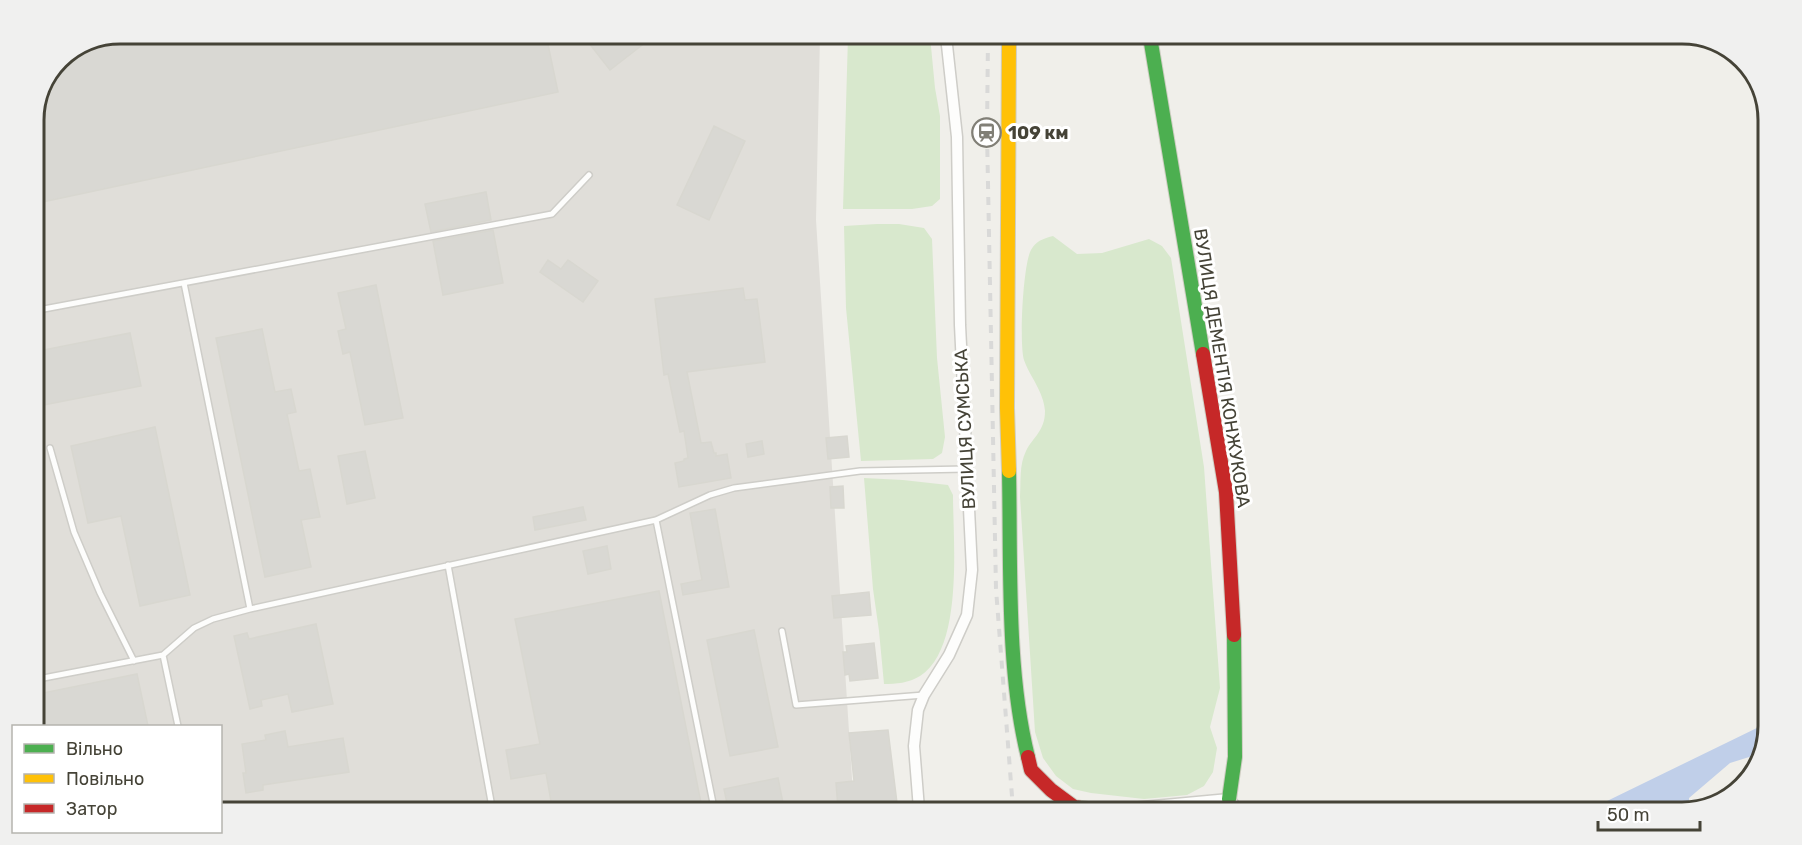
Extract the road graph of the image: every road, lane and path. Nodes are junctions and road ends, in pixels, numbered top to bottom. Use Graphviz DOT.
graph roads {
  1 [pos="947,43"];
  2 [pos="1009,43"];
  3 [pos="1151,43"];
  4 [pos="589,175"];
  5 [pos="184,283"];
  6 [pos="44,309"];
  7 [pos="50,448"];
  8 [pos="967,469"];
  9 [pos="656,520"];
  10 [pos="448,565"];
  11 [pos="250,609"];
  12 [pos="782,631"];
  13 [pos="164,655"];
  14 [pos="134,661"];
  15 [pos="44,678"];
  16 [pos="924,695"];
  17 [pos="178,725"];
  18 [pos="1229,799"];
  19 [pos="491,802"];
  20 [pos="713,802"];
  21 [pos="918,802"];
  22 [pos="1068,802"];
  23 [pos="1197,802"];
  24 [pos="1232,802"];
  1 -- 8 [label="street, ВУЛИЦЯ СУМСЬКА"];
  2 -- 22 [label="street"];
  3 -- 18 [label="street, ВУЛИЦЯ ДЕМЕНТІЯ КОНЖУКОВА"];
  4 -- 5 [label="lane"];
  5 -- 6 [label="lane"];
  5 -- 11 [label="lane"];
  7 -- 14 [label="lane"];
  8 -- 9 [label="lane"];
  8 -- 16 [label="street, ВУЛИЦЯ СУМСЬКА"];
  9 -- 10 [label="lane"];
  9 -- 20 [label="lane"];
  10 -- 11 [label="lane"];
  10 -- 19 [label="lane"];
  11 -- 13 [label="lane"];
  12 -- 16 [label="lane"];
  13 -- 14 [label="lane"];
  13 -- 17 [label="lane"];
  14 -- 15 [label="lane"];
  16 -- 21 [label="street, ВУЛИЦЯ СУМСЬКА"];
  18 -- 23 [label="street"];
  18 -- 24 [label="street"];
}
